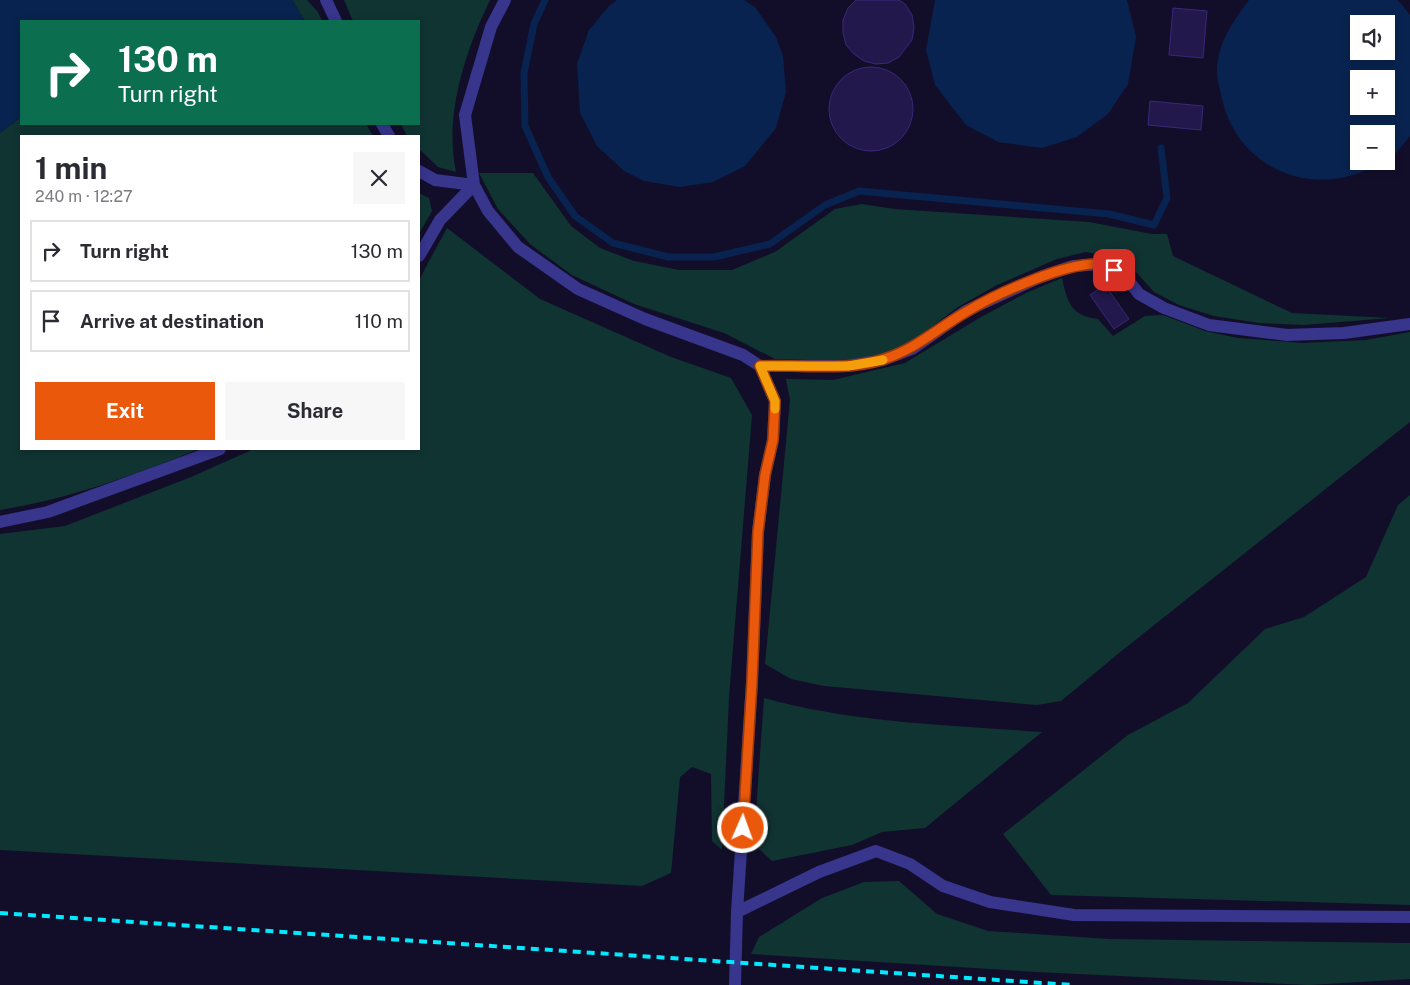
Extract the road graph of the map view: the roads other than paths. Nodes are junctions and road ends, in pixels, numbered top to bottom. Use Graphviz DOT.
graph roads {
  1 [pos="326,0"];
  2 [pos="505,0"];
  3 [pos="336,20"];
  4 [pos="420,172"];
  5 [pos="474,186"];
  6 [pos="420,254"];
  7 [pos="1410,324"];
  8 [pos="760,366"];
  9 [pos="217,450"];
  10 [pos="0,522"];
  11 [pos="737,912"];
  12 [pos="1410,917"];
  13 [pos="735,985"];
  1 -- 3 [label="lane"];
  2 -- 5 [label="lane"];
  4 -- 5 [label="lane"];
  5 -- 6 [label="lane"];
  5 -- 8 [label="lane"];
  7 -- 8 [label="lane"];
  8 -- 11 [label="lane"];
  9 -- 10 [label="lane"];
  11 -- 12 [label="lane"];
  11 -- 13 [label="lane"];
}
